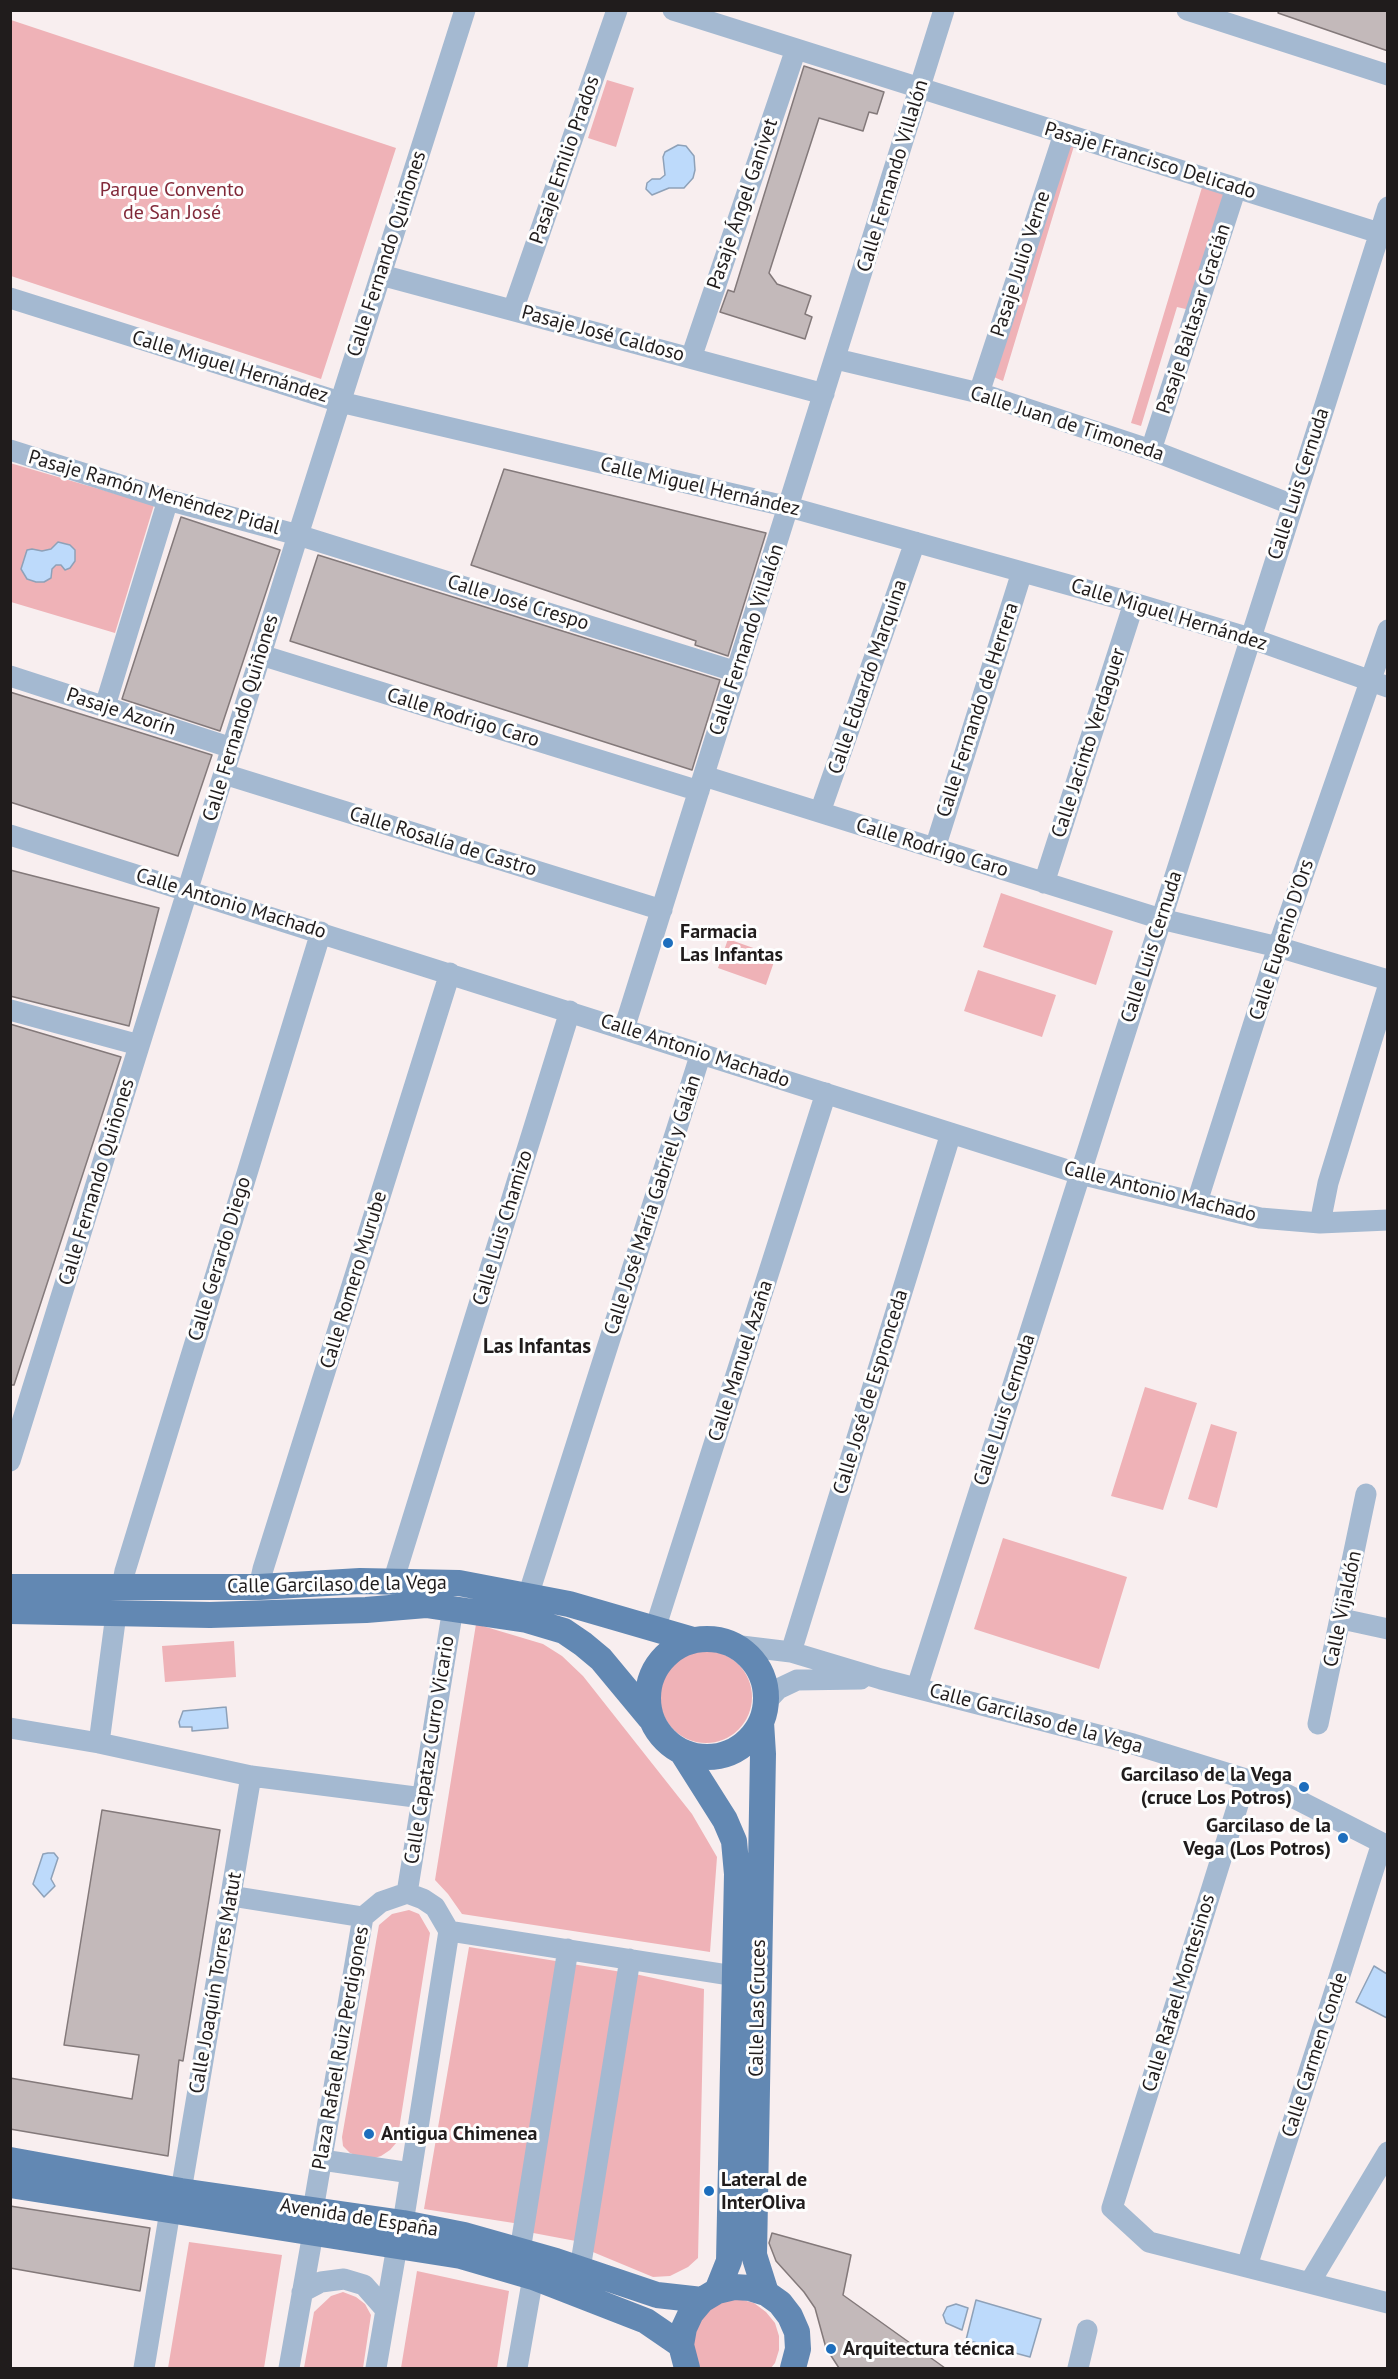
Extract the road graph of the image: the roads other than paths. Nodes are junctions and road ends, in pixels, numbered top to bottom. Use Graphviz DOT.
graph roads {
  1 [pos="465,10"];
  2 [pos="617,10"];
  3 [pos="674,10"];
  4 [pos="944,10"];
  5 [pos="1187,10"];
  6 [pos="796,49"];
  7 [pos="1388,75"];
  8 [pos="920,88"];
  9 [pos="1064,134"];
  10 [pos="1236,188"];
  11 [pos="1388,207"];
  12 [pos="1379,233"];
  13 [pos="381,275"];
  14 [pos="10,298"];
  15 [pos="513,310"];
  16 [pos="691,358"];
  17 [pos="836,359"];
  18 [pos="979,393"];
  19 [pos="824,394"];
  20 [pos="340,402"];
  21 [pos="10,450"];
  22 [pos="1151,450"];
  23 [pos="168,500"];
  24 [pos="1293,505"];
  25 [pos="789,507"];
  26 [pos="298,535"];
  27 [pos="915,542"];
  28 [pos="1022,572"];
  29 [pos="1134,603"];
  30 [pos="1388,630"];
  31 [pos="1250,638"];
  32 [pos="261,655"];
  33 [pos="737,672"];
  34 [pos="10,676"];
  35 [pos="1379,683"];
  36 [pos="105,706"];
  37 [pos="232,748"];
  38 [pos="224,774"];
  39 [pos="702,783"];
  40 [pos="820,812"];
  41 [pos="10,835"];
  42 [pos="934,848"];
  43 [pos="1044,883"];
  44 [pos="187,890"];
  45 [pos="662,910"];
  46 [pos="1161,919"];
  47 [pos="321,932"];
  48 [pos="1278,946"];
  49 [pos="450,973"];
  50 [pos="1388,980"];
  51 [pos="1388,987"];
  52 [pos="10,1010"];
  53 [pos="570,1011"];
  54 [pos="624,1029"];
  55 [pos="140,1045"];
  56 [pos="701,1053"];
  57 [pos="826,1093"];
  58 [pos="951,1133"];
  59 [pos="1080,1174"];
  60 [pos="1197,1202"];
  61 [pos="1388,1220"];
  62 [pos="1320,1223"];
  63 [pos="16,1424"];
  64 [pos="10,1461"];
  65 [pos="1366,1494"];
  66 [pos="393,1582"];
  67 [pos="10,1587"];
  68 [pos="122,1587"];
  69 [pos="259,1587"];
  70 [pos="528,1596"];
  71 [pos="453,1608"];
  72 [pos="10,1611"];
  73 [pos="116,1614"];
  74 [pos="1342,1619"];
  75 [pos="656,1629"];
  76 [pos="1388,1629"];
  77 [pos="693,1640"];
  78 [pos="733,1645"];
  79 [pos="791,1652"];
  80 [pos="881,1679"];
  81 [pos="917,1687"];
  82 [pos="763,1713"];
  83 [pos="651,1718"];
  84 [pos="1318,1724"];
  85 [pos="10,1728"];
  86 [pos="99,1743"];
  87 [pos="682,1752"];
  88 [pos="251,1776"];
  89 [pos="1246,1779"];
  90 [pos="423,1798"];
  91 [pos="1385,1844"];
  92 [pos="407,1893"];
  93 [pos="231,1896"];
  94 [pos="363,1917"];
  95 [pos="448,1931"];
  96 [pos="568,1949"];
  97 [pos="630,1959"];
  98 [pos="735,1976"];
  99 [pos="1388,2152"];
  100 [pos="10,2160"];
  101 [pos="322,2160"];
  102 [pos="411,2173"];
  103 [pos="10,2185"];
  104 [pos="176,2201"];
  105 [pos="313,2222"];
  106 [pos="400,2234"];
  107 [pos="520,2251"];
  108 [pos="1247,2266"];
  109 [pos="580,2269"];
  110 [pos="533,2277"];
  111 [pos="1310,2282"];
  112 [pos="302,2292"];
  113 [pos="766,2293"];
  114 [pos="710,2296"];
  115 [pos="1388,2303"];
  116 [pos="386,2310"];
  117 [pos="1087,2330"];
  118 [pos="684,2356"];
  119 [pos="800,2362"];
  120 [pos="144,2368"];
  121 [pos="289,2368"];
  122 [pos="376,2368"];
  123 [pos="517,2368"];
  124 [pos="1078,2368"];
  1 -- 13 [label="street, Calle Fernando Quiñones"];
  2 -- 15 [label="street, Pasaje Emilio Prados"];
  3 -- 6 [label="street, Pasaje Francisco Delicado"];
  4 -- 8 [label="street, Calle Fernando Villalón"];
  5 -- 7 [label="street"];
  6 -- 8 [label="street, Pasaje Francisco Delicado"];
  6 -- 16 [label="street, Pasaje Ángel Ganivet"];
  8 -- 9 [label="street, Pasaje Francisco Delicado"];
  8 -- 17 [label="street, Calle Fernando Villalón"];
  9 -- 10 [label="street, Pasaje Francisco Delicado"];
  9 -- 18 [label="street, Pasaje Julio Verne"];
  10 -- 12 [label="street, Pasaje Francisco Delicado"];
  10 -- 22 [label="street, Pasaje Baltasar Gracián"];
  11 -- 12 [label="street, Calle Luis Cernuda"];
  12 -- 24 [label="street, Calle Luis Cernuda"];
  13 -- 15 [label="street, Pasaje José Caldoso"];
  13 -- 20 [label="street, Calle Fernando Quiñones"];
  14 -- 20 [label="street, Calle Miguel Hernández"];
  15 -- 16 [label="street, Pasaje José Caldoso"];
  16 -- 19 [label="street, Pasaje José Caldoso"];
  17 -- 18 [label="street, Calle Juan de Timoneda"];
  17 -- 19 [label="street, Calle Fernando Villalón"];
  18 -- 22 [label="street, Calle Juan de Timoneda"];
  19 -- 25 [label="street, Calle Fernando Villalón"];
  20 -- 25 [label="street, Calle Miguel Hernández"];
  20 -- 26 [label="street, Calle Fernando Quiñones"];
  21 -- 23 [label="street, Pasaje Ramón Menéndez Pidal"];
  22 -- 24 [label="street, Calle Juan de Timoneda"];
  23 -- 26 [label="street, Pasaje Ramón Menéndez Pidal"];
  23 -- 36 [label="street"];
  24 -- 31 [label="street, Calle Luis Cernuda"];
  25 -- 27 [label="street, Calle Miguel Hernández"];
  25 -- 33 [label="street, Calle Fernando Villalón"];
  26 -- 32 [label="street, Calle Fernando Quiñones"];
  26 -- 33 [label="street, Calle José Crespo"];
  27 -- 28 [label="street, Calle Miguel Hernández"];
  27 -- 40 [label="street, Calle Eduardo Marquina"];
  28 -- 29 [label="street, Calle Miguel Hernández"];
  28 -- 42 [label="street, Calle Fernando de Herrera"];
  29 -- 31 [label="street, Calle Miguel Hernández"];
  29 -- 43 [label="street, Calle Jacinto Verdaguer"];
  30 -- 35 [label="street, Calle Eugenio D'Ors"];
  31 -- 35 [label="street, Calle Miguel Hernández"];
  31 -- 46 [label="street, Calle Luis Cernuda"];
  32 -- 37 [label="street, Calle Fernando Quiñones"];
  32 -- 39 [label="street, Calle Rodrigo Caro"];
  33 -- 39 [label="street, Calle Fernando Villalón"];
  34 -- 36 [label="street, Pasaje Azorín"];
  35 -- 48 [label="street, Calle Eugenio D'Ors"];
  36 -- 37 [label="street, Pasaje Azorín"];
  37 -- 38 [label="street, Calle Fernando Quiñones"];
  38 -- 44 [label="street, Calle Fernando Quiñones"];
  38 -- 45 [label="street, Calle Rosalía de Castro"];
  39 -- 40 [label="street, Calle Rodrigo Caro"];
  39 -- 45 [label="street, Calle Fernando Villalón"];
  40 -- 42 [label="street, Calle Rodrigo Caro"];
  41 -- 44 [label="street, Calle Antonio Machado"];
  42 -- 43 [label="street, Calle Rodrigo Caro"];
  43 -- 46 [label="street, Calle Rodrigo Caro"];
  44 -- 47 [label="street, Calle Antonio Machado"];
  44 -- 55 [label="street, Calle Fernando Quiñones"];
  45 -- 54 [label="street, Calle Fernando Villalón"];
  46 -- 48 [label="street, Calle Rodrigo Caro"];
  46 -- 59 [label="street, Calle Luis Cernuda"];
  47 -- 49 [label="street, Calle Antonio Machado"];
  47 -- 68 [label="street, Calle Gerardo Diego"];
  48 -- 50 [label="street, Calle Rodrigo Caro"];
  48 -- 60 [label="street, Calle Eugenio D'Ors"];
  49 -- 53 [label="street, Calle Antonio Machado"];
  49 -- 69 [label="street, Calle Romero Murube"];
  51 -- 62 [label="street"];
  52 -- 55 [label="street"];
  53 -- 54 [label="street, Calle Antonio Machado"];
  53 -- 66 [label="street, Calle Luis Chamizo"];
  54 -- 56 [label="street, Calle Antonio Machado"];
  55 -- 63 [label="street, Calle Fernando Quiñones"];
  56 -- 57 [label="street, Calle Antonio Machado"];
  56 -- 70 [label="street, Calle José María Gabriel y Galán"];
  57 -- 58 [label="street, Calle Antonio Machado"];
  57 -- 75 [label="street, Calle Manuel Azaña"];
  58 -- 59 [label="street, Calle Antonio Machado"];
  58 -- 79 [label="street, Calle José de Espronceda"];
  59 -- 60 [label="street, Calle Antonio Machado"];
  59 -- 81 [label="street, Calle Luis Cernuda"];
  60 -- 62 [label="street, Calle Antonio Machado"];
  61 -- 62 [label="street, Calle Antonio Machado"];
  63 -- 64 [label="street, Calle Fernando Quiñones"];
  65 -- 74 [label="street, Calle Vijaldón"];
  66 -- 69 [label="main road, Calle Garcilaso de la Vega"];
  66 -- 70 [label="main road, Calle Garcilaso de la Vega"];
  67 -- 68 [label="main road, Calle Garcilaso de la Vega"];
  68 -- 69 [label="main road, Calle Garcilaso de la Vega"];
  70 -- 75 [label="main road, Calle Garcilaso de la Vega"];
  71 -- 73 [label="main road, Calle Garcilaso de la Vega"];
  71 -- 83 [label="main road, Calle Garcilaso de la Vega"];
  71 -- 90 [label="street, Calle Capataz Curro Vicario"];
  72 -- 73 [label="main road, Calle Garcilaso de la Vega"];
  73 -- 86 [label="street"];
  74 -- 76 [label="street"];
  74 -- 84 [label="street, Calle Vijaldón"];
  75 -- 77 [label="main road, Calle Garcilaso de la Vega"];
  77 -- 78 [label="main road"];
  77 -- 83 [label="main road"];
  78 -- 79 [label="street, Calle Garcilaso de la Vega"];
  78 -- 82 [label="main road"];
  79 -- 80 [label="street, Calle Garcilaso de la Vega"];
  80 -- 81 [label="street, Calle Garcilaso de la Vega"];
  80 -- 82 [label="street, Calle Garcilaso de la Vega"];
  81 -- 89 [label="street, Calle Garcilaso de la Vega"];
  82 -- 87 [label="main road"];
  82 -- 113 [label="main road, Calle Las Cruces"];
  83 -- 87 [label="main road"];
  85 -- 86 [label="street"];
  86 -- 88 [label="street"];
  87 -- 98 [label="main road, Calle Las Cruces"];
  88 -- 90 [label="street"];
  88 -- 93 [label="street, Calle Joaquín Torres Matut"];
  89 -- 91 [label="street, Calle Garcilaso de la Vega"];
  89 -- 108 [label="street, Calle Rafael Montesinos"];
  90 -- 92 [label="street, Calle Capataz Curro Vicario"];
  91 -- 108 [label="street, Calle Carmen Conde"];
  92 -- 94 [label="street, Plaza Rafael Ruiz Perdigones"];
  92 -- 95 [label="street"];
  93 -- 94 [label="street"];
  93 -- 104 [label="street, Calle Joaquín Torres Matut"];
  94 -- 101 [label="street, Plaza Rafael Ruiz Perdigones"];
  95 -- 96 [label="street"];
  95 -- 102 [label="street"];
  96 -- 97 [label="street"];
  96 -- 107 [label="street"];
  97 -- 98 [label="street"];
  97 -- 109 [label="street"];
  98 -- 114 [label="main road, Calle Las Cruces"];
  99 -- 111 [label="street"];
  100 -- 104 [label="main road, Avenida de España"];
  101 -- 102 [label="street"];
  101 -- 105 [label="street, Plaza Rafael Ruiz Perdigones"];
  102 -- 106 [label="street"];
  103 -- 104 [label="main road, Avenida de España"];
  104 -- 105 [label="main road, Avenida de España"];
  104 -- 120 [label="street, Calle Joaquín Torres Matut"];
  105 -- 106 [label="main road, Avenida de España"];
  105 -- 112 [label="street, Plaza Rafael Ruiz Perdigones"];
  106 -- 107 [label="main road, Avenida de España"];
  106 -- 110 [label="main road, Avenida de España"];
  106 -- 116 [label="street"];
  107 -- 109 [label="main road, Avenida de España"];
  108 -- 111 [label="street"];
  109 -- 114 [label="main road, Avenida de España"];
  110 -- 118 [label="main road, Avenida de España"];
  110 -- 123 [label="street"];
  111 -- 115 [label="street"];
  112 -- 116 [label="street"];
  112 -- 121 [label="street, Plaza Rafael Ruiz Perdigones"];
  113 -- 114 [label="main road, Avenida de España"];
  113 -- 119 [label="main road"];
  114 -- 118 [label="main road, Calle Las Cruces"];
  116 -- 122 [label="street"];
  117 -- 124 [label="street"];
}
